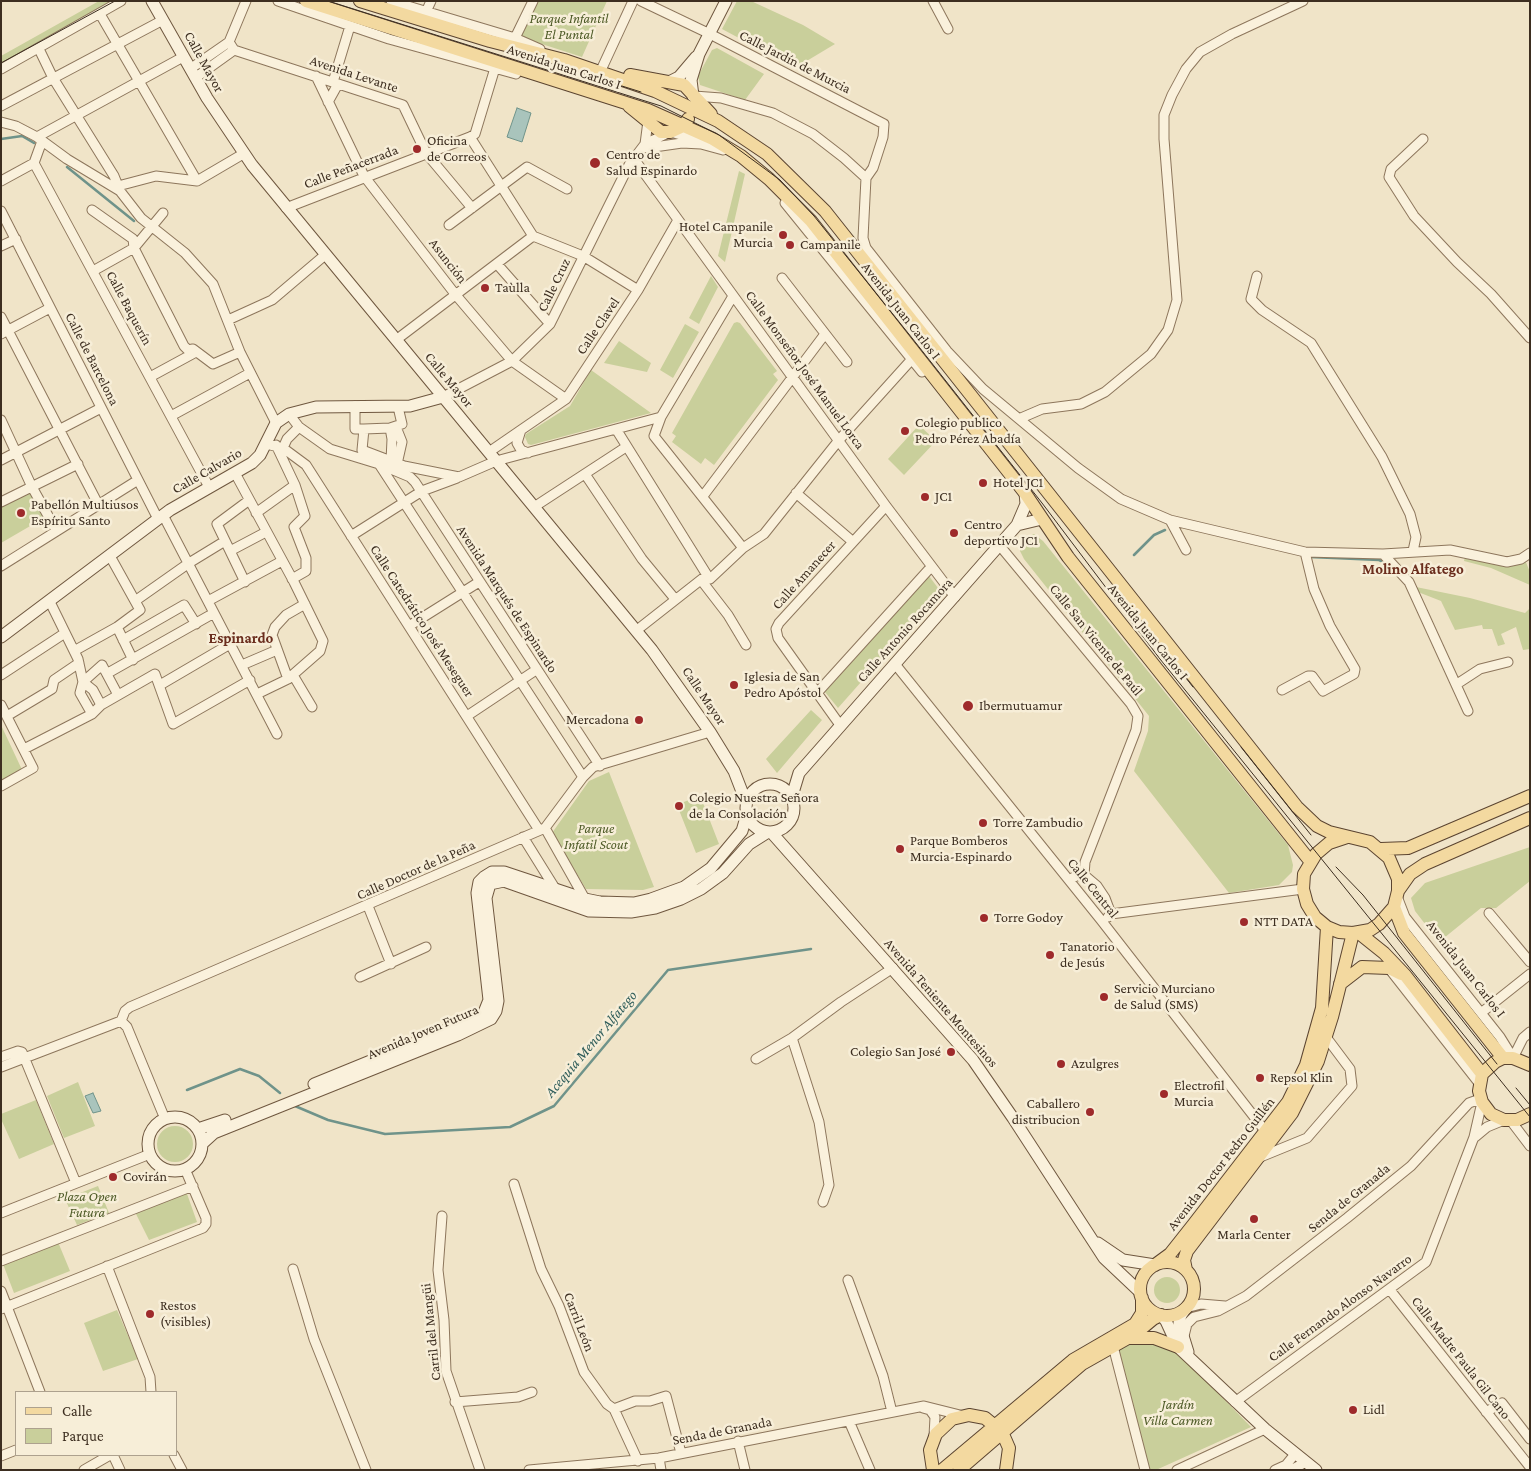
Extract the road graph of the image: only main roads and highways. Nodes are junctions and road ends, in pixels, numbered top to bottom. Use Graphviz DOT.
graph roads {
  1 [pos="306,1"];
  2 [pos="360,1"];
  3 [pos="726,1"];
  4 [pos="154,2"];
  5 [pos="699,54"];
  6 [pos="564,60"];
  7 [pos="671,81"];
  8 [pos="655,91"];
  9 [pos="693,102"];
  10 [pos="648,115"];
  11 [pos="685,124"];
  12 [pos="443,397"];
  13 [pos="1028,501"];
  14 [pos="1042,519"];
  15 [pos="1017,525"];
  16 [pos="1,637"];
  17 [pos="734,771"];
  18 [pos="799,773"];
  19 [pos="773,784"];
  20 [pos="758,787"];
  21 [pos="792,796"];
  22 [pos="1530,796"];
  23 [pos="747,808"];
  24 [pos="1530,818"];
  25 [pos="785,827"];
  26 [pos="770,832"];
  27 [pos="1347,836"];
  28 [pos="1381,849"];
  29 [pos="788,852"];
  30 [pos="1310,861"];
  31 [pos="1396,898"];
  32 [pos="1327,927"];
  33 [pos="1356,933"];
  34 [pos="1405,975"];
  35 [pos="1340,984"];
  36 [pos="1508,1058"];
  37 [pos="1530,1065"];
  38 [pos="1481,1078"];
  39 [pos="1519,1120"];
  40 [pos="198,1129"];
  41 [pos="202,1143"];
  42 [pos="1090,1234"];
  43 [pos="1155,1265"];
  44 [pos="1186,1270"];
  45 [pos="1141,1295"];
  46 [pos="1186,1308"];
  47 [pos="1161,1315"];
  48 [pos="1128,1338"];
  49 [pos="1181,1344"];
  50 [pos="999,1428"];
  51 [pos="1008,1466"];
  52 [pos="933,1470"];
  53 [pos="942,1470"];
  54 [pos="959,1470"];
  55 [pos="1316,1470"];
  1 -- 10 [label="main road, Avenida Juan Carlos I"];
  2 -- 6 [label="main road, Avenida Juan Carlos I"];
  3 -- 5 [label="main road"];
  4 -- 12 [label="main road, Calle Mayor"];
  5 -- 7 [label="main road"];
  5 -- 9 [label="main road"];
  6 -- 7 [label="main road"];
  6 -- 8 [label="main road, Avenida Juan Carlos I"];
  7 -- 8 [label="main road"];
  7 -- 9 [label="main road"];
  8 -- 9 [label="main road, Avenida Juan Carlos I"];
  8 -- 10 [label="main road"];
  9 -- 11 [label="main road"];
  9 -- 27 [label="main road, Avenida Juan Carlos I"];
  10 -- 11 [label="main road, Avenida Juan Carlos I"];
  10 -- 11 [label="main road"];
  11 -- 13 [label="main road, Avenida Juan Carlos I"];
  12 -- 16 [label="main road, Calle Calvario"];
  12 -- 17 [label="main road, Calle Mayor"];
  13 -- 14 [label="main road, Avenida Juan Carlos I"];
  13 -- 15 [label="main road, Calle Antonio Rocamora"];
  14 -- 15 [label="main road"];
  14 -- 30 [label="main road, Avenida Juan Carlos I"];
  15 -- 18 [label="main road, Calle Antonio Rocamora"];
  17 -- 20 [label="main road, Calle Mayor"];
  17 -- 23 [label="main road, Calle Mayor"];
  18 -- 19 [label="main road, Calle Antonio Rocamora"];
  18 -- 21 [label="main road, Calle Antonio Rocamora"];
  19 -- 20 [label="main road"];
  19 -- 21 [label="main road"];
  20 -- 23 [label="main road"];
  21 -- 25 [label="main road"];
  22 -- 28 [label="main road"];
  23 -- 26 [label="main road"];
  23 -- 40 [label="main road, Avenida Joven Futura"];
  24 -- 31 [label="main road"];
  25 -- 26 [label="main road"];
  25 -- 29 [label="main road"];
  26 -- 29 [label="main road, Avenida Teniente Montesinos"];
  26 -- 41 [label="main road, Avenida Joven Futura"];
  27 -- 28 [label="main road"];
  27 -- 30 [label="main road"];
  28 -- 31 [label="main road"];
  29 -- 42 [label="main road, Avenida Teniente Montesinos"];
  30 -- 32 [label="main road"];
  31 -- 33 [label="main road"];
  31 -- 36 [label="main road, Avenida Juan Carlos I"];
  32 -- 33 [label="main road"];
  32 -- 43 [label="main road, Avenida Doctor Pedro Guillén"];
  33 -- 34 [label="main road"];
  33 -- 35 [label="main road, Avenida Doctor Pedro Guillén"];
  34 -- 35 [label="main road"];
  34 -- 38 [label="main road"];
  35 -- 44 [label="main road, Avenida Doctor Pedro Guillén"];
  36 -- 37 [label="main road, Avenida Juan Carlos I"];
  36 -- 38 [label="main road"];
  38 -- 39 [label="main road"];
  40 -- 41 [label="main road"];
  40 -- 41 [label="main road"];
  42 -- 43 [label="main road, Avenida Teniente Montesinos"];
  42 -- 45 [label="main road, Avenida Teniente Montesinos"];
  43 -- 44 [label="main road"];
  43 -- 45 [label="main road"];
  44 -- 46 [label="main road"];
  45 -- 47 [label="main road"];
  45 -- 50 [label="main road"];
  46 -- 47 [label="main road"];
  46 -- 49 [label="main road"];
  47 -- 48 [label="main road"];
  47 -- 49 [label="main road"];
  48 -- 49 [label="main road"];
  48 -- 50 [label="main road"];
  49 -- 55 [label="main road"];
  50 -- 51 [label="main road"];
  50 -- 52 [label="main road"];
  50 -- 53 [label="main road"];
  50 -- 54 [label="main road"];
}
